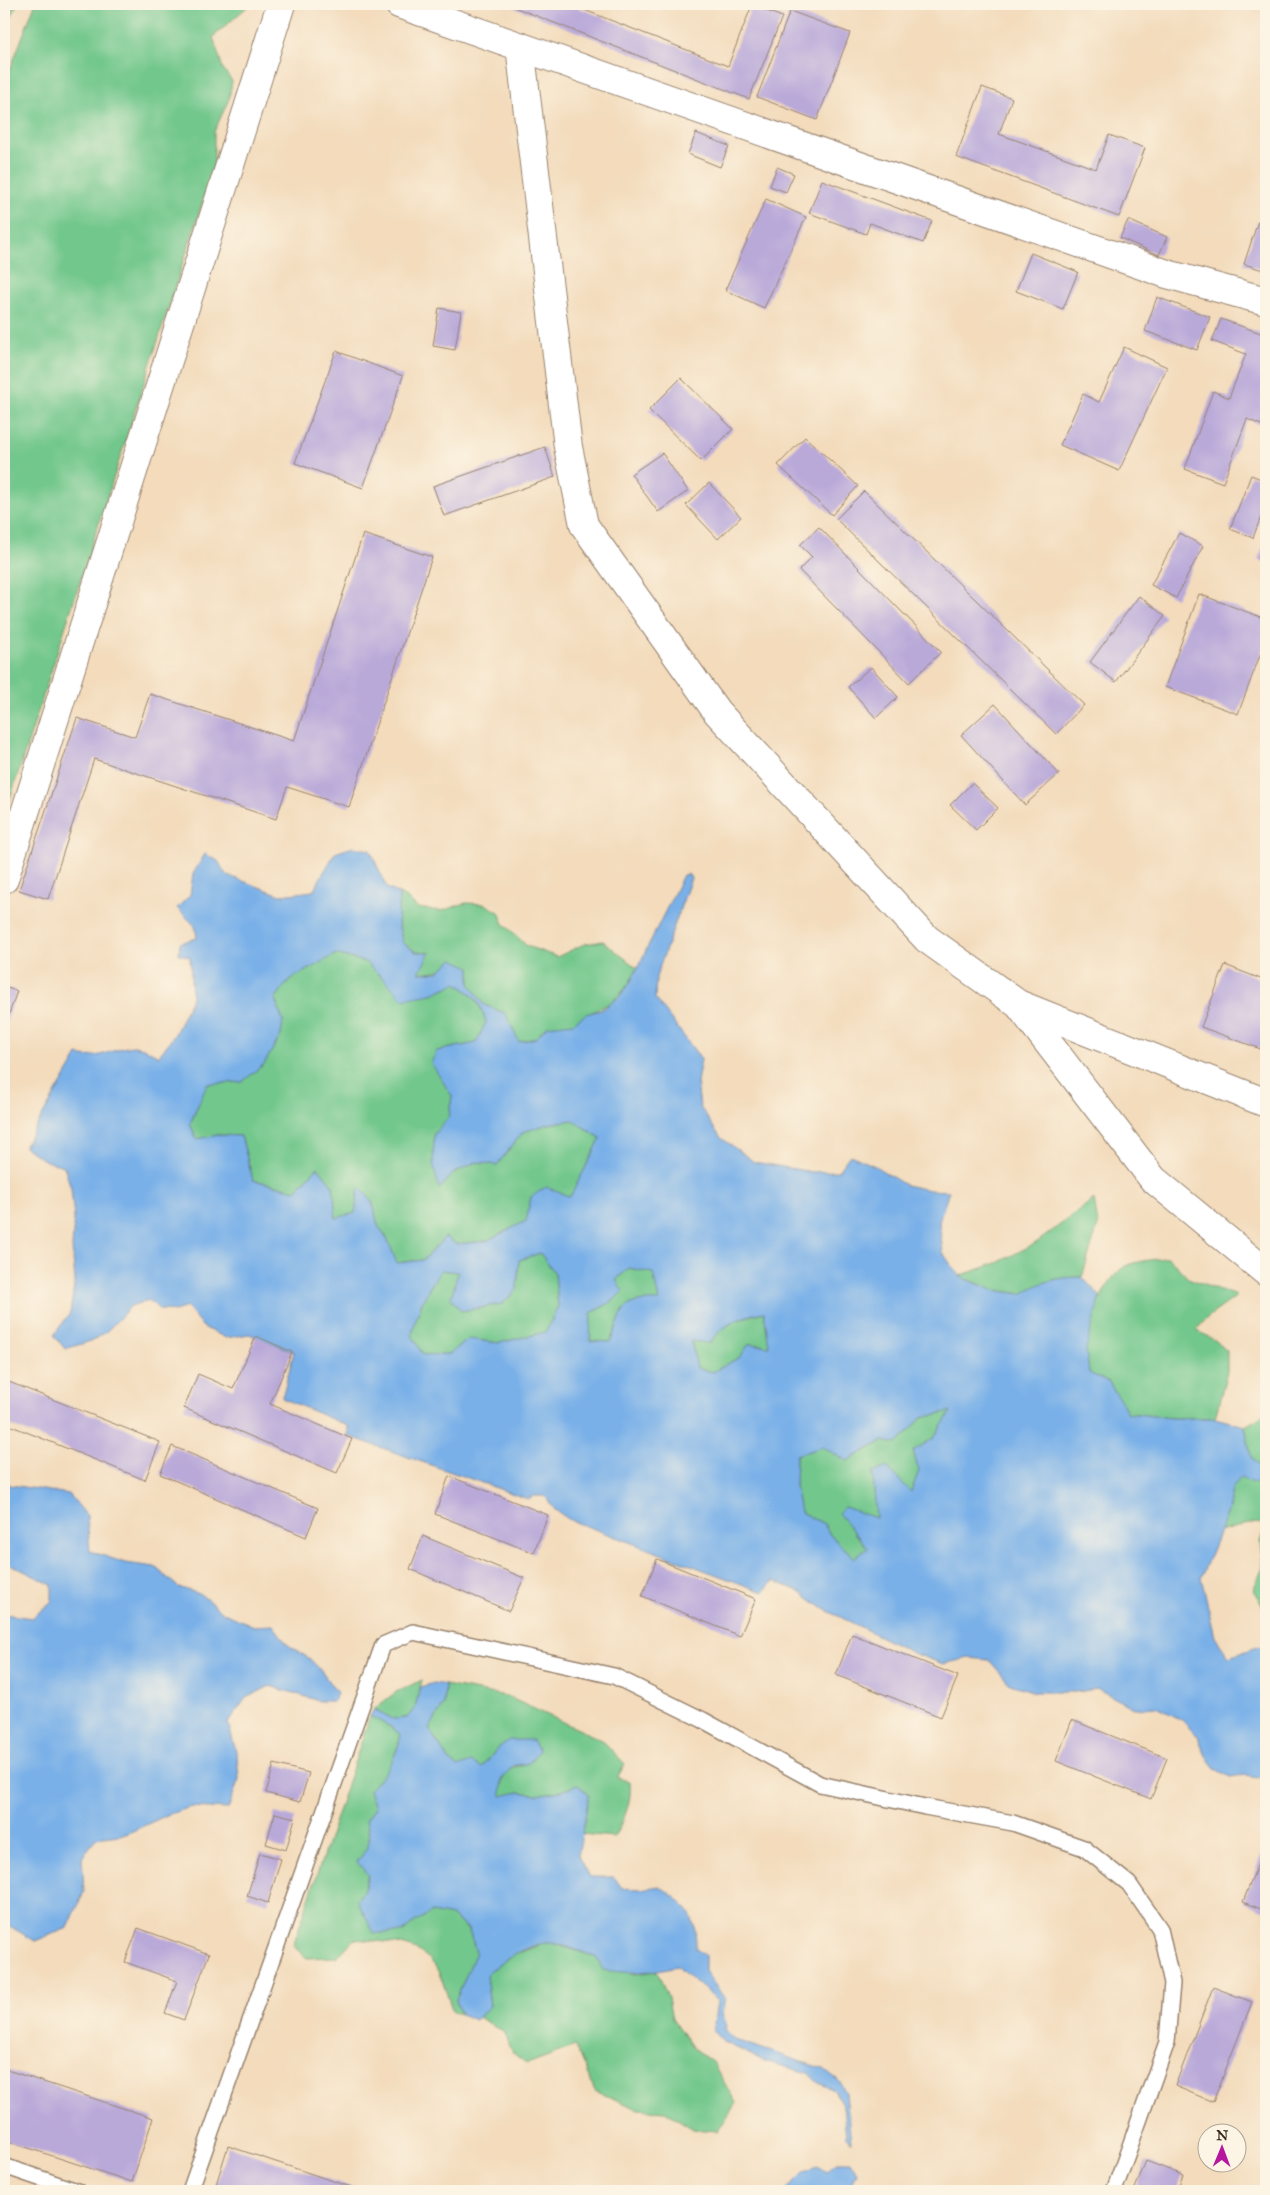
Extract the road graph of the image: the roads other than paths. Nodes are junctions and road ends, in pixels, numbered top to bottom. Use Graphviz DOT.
graph roads {
  1 [pos="281,4"];
  2 [pos="399,4"];
  3 [pos="520,46"];
  4 [pos="1266,301"];
  5 [pos="4,879"];
  6 [pos="1018,1004"];
  7 [pos="1266,1103"];
  8 [pos="1266,1272"];
  9 [pos="4,2166"];
  10 [pos="77,2191"];
  11 [pos="190,2191"];
  12 [pos="1114,2191"];
  1 -- 5 [label="street"];
  2 -- 3 [label="street"];
  3 -- 4 [label="street"];
  3 -- 6 [label="street"];
  6 -- 7 [label="street"];
  6 -- 8 [label="street"];
  9 -- 10 [label="lane"];
  11 -- 12 [label="lane"];
}
